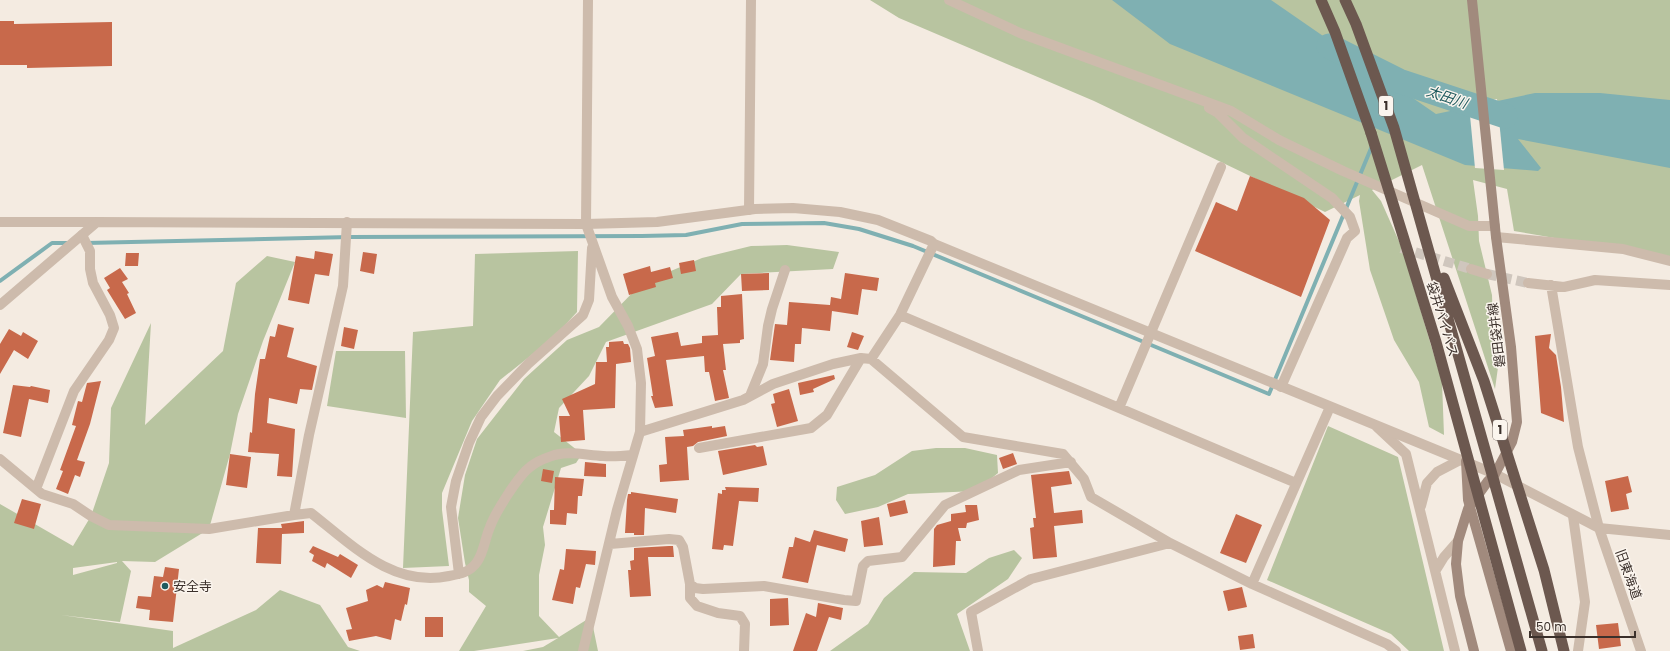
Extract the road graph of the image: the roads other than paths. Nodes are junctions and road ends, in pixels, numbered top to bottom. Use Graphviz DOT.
graph roads {
  1 [pos="588,0"];
  2 [pos="751,0"];
  3 [pos="948,0"];
  4 [pos="1321,0"];
  5 [pos="1345,0"];
  6 [pos="1472,0"];
  7 [pos="1190,96"];
  8 [pos="1221,167"];
  9 [pos="749,210"];
  10 [pos="1419,214"];
  11 [pos="0,222"];
  12 [pos="97,222"];
  13 [pos="347,222"];
  14 [pos="586,224"];
  15 [pos="1495,226"];
  16 [pos="82,235"];
  17 [pos="1496,237"];
  18 [pos="593,243"];
  19 [pos="934,244"];
  20 [pos="1670,260"];
  21 [pos="1471,269"];
  22 [pos="785,270"];
  23 [pos="1487,274"];
  24 [pos="1528,283"];
  25 [pos="1551,285"];
  26 [pos="1670,285"];
  27 [pos="0,305"];
  28 [pos="900,315"];
  29 [pos="1150,333"];
  30 [pos="866,359"];
  31 [pos="1281,387"];
  32 [pos="750,396"];
  33 [pos="1330,407"];
  34 [pos="1119,408"];
  35 [pos="1377,426"];
  36 [pos="640,432"];
  37 [pos="699,448"];
  38 [pos="633,456"];
  39 [pos="1463,457"];
  40 [pos="0,459"];
  41 [pos="1071,462"];
  42 [pos="1495,474"];
  43 [pos="1296,483"];
  44 [pos="36,489"];
  45 [pos="1421,508"];
  46 [pos="294,515"];
  47 [pos="1573,516"];
  48 [pos="1599,528"];
  49 [pos="1670,535"];
  50 [pos="1458,541"];
  51 [pos="1170,543"];
  52 [pos="610,544"];
  53 [pos="1436,570"];
  54 [pos="459,574"];
  55 [pos="690,584"];
  56 [pos="1252,584"];
  57 [pos="583,651"];
  58 [pos="744,651"];
  59 [pos="978,651"];
  60 [pos="1396,651"];
  61 [pos="1455,651"];
  62 [pos="1474,651"];
  63 [pos="1511,651"];
  64 [pos="1521,651"];
  65 [pos="1542,651"];
  66 [pos="1564,651"];
  67 [pos="1578,651"];
  68 [pos="1641,651"];
  1 -- 14 [label="street"];
  2 -- 9 [label="street"];
  3 -- 7 [label="street"];
  4 -- 39 [label="highway, 袋井バイパス / 1, bridge"];
  5 -- 10 [label="highway, 袋井バイパス / 1, bridge"];
  6 -- 15 [label="main road, 磐田袋井線"];
  7 -- 15 [label="street"];
  7 -- 31 [label="street"];
  8 -- 29 [label="street"];
  9 -- 14 [label="street"];
  9 -- 19 [label="street"];
  10 -- 65 [label="highway, 袋井バイパス / 1, bridge"];
  10 -- 66 [label="highway, 1, bridge"];
  11 -- 12 [label="street"];
  12 -- 13 [label="street"];
  12 -- 16 [label="street"];
  13 -- 14 [label="street"];
  13 -- 46 [label="street"];
  14 -- 18 [label="street"];
  15 -- 17 [label="main road, 磐田袋井線"];
  16 -- 27 [label="street"];
  16 -- 44 [label="street"];
  17 -- 20 [label="street"];
  17 -- 42 [label="main road, 磐田袋井線"];
  18 -- 36 [label="street"];
  18 -- 54 [label="street"];
  19 -- 28 [label="street"];
  19 -- 29 [label="street"];
  21 -- 23 [label="street"];
  22 -- 32 [label="street"];
  24 -- 25 [label="street"];
  25 -- 26 [label="street"];
  25 -- 48 [label="street, 旧東海道"];
  28 -- 30 [label="street"];
  28 -- 34 [label="street"];
  29 -- 31 [label="street"];
  29 -- 34 [label="street"];
  30 -- 32 [label="street"];
  30 -- 37 [label="street"];
  30 -- 41 [label="street"];
  31 -- 33 [label="street"];
  32 -- 36 [label="street"];
  33 -- 35 [label="street"];
  33 -- 43 [label="street"];
  34 -- 43 [label="street"];
  35 -- 39 [label="street"];
  35 -- 45 [label="street"];
  36 -- 38 [label="street"];
  38 -- 52 [label="street"];
  38 -- 54 [label="street"];
  39 -- 42 [label="street"];
  39 -- 45 [label="street"];
  39 -- 63 [label="main road, bridge"];
  39 -- 64 [label="highway, 袋井バイパス / 1, bridge"];
  40 -- 44 [label="street"];
  41 -- 51 [label="street"];
  41 -- 55 [label="street"];
  42 -- 47 [label="street"];
  42 -- 50 [label="main road, 磐田袋井線"];
  43 -- 56 [label="street"];
  44 -- 46 [label="street"];
  45 -- 53 [label="street"];
  46 -- 54 [label="street"];
  47 -- 48 [label="street"];
  47 -- 67 [label="street"];
  48 -- 49 [label="street"];
  48 -- 68 [label="street, 旧東海道"];
  50 -- 53 [label="street"];
  50 -- 62 [label="main road, 磐田袋井線"];
  51 -- 56 [label="street"];
  51 -- 59 [label="street"];
  52 -- 55 [label="street"];
  52 -- 57 [label="street"];
  53 -- 61 [label="street"];
  55 -- 58 [label="street"];
  56 -- 60 [label="street"];
}
